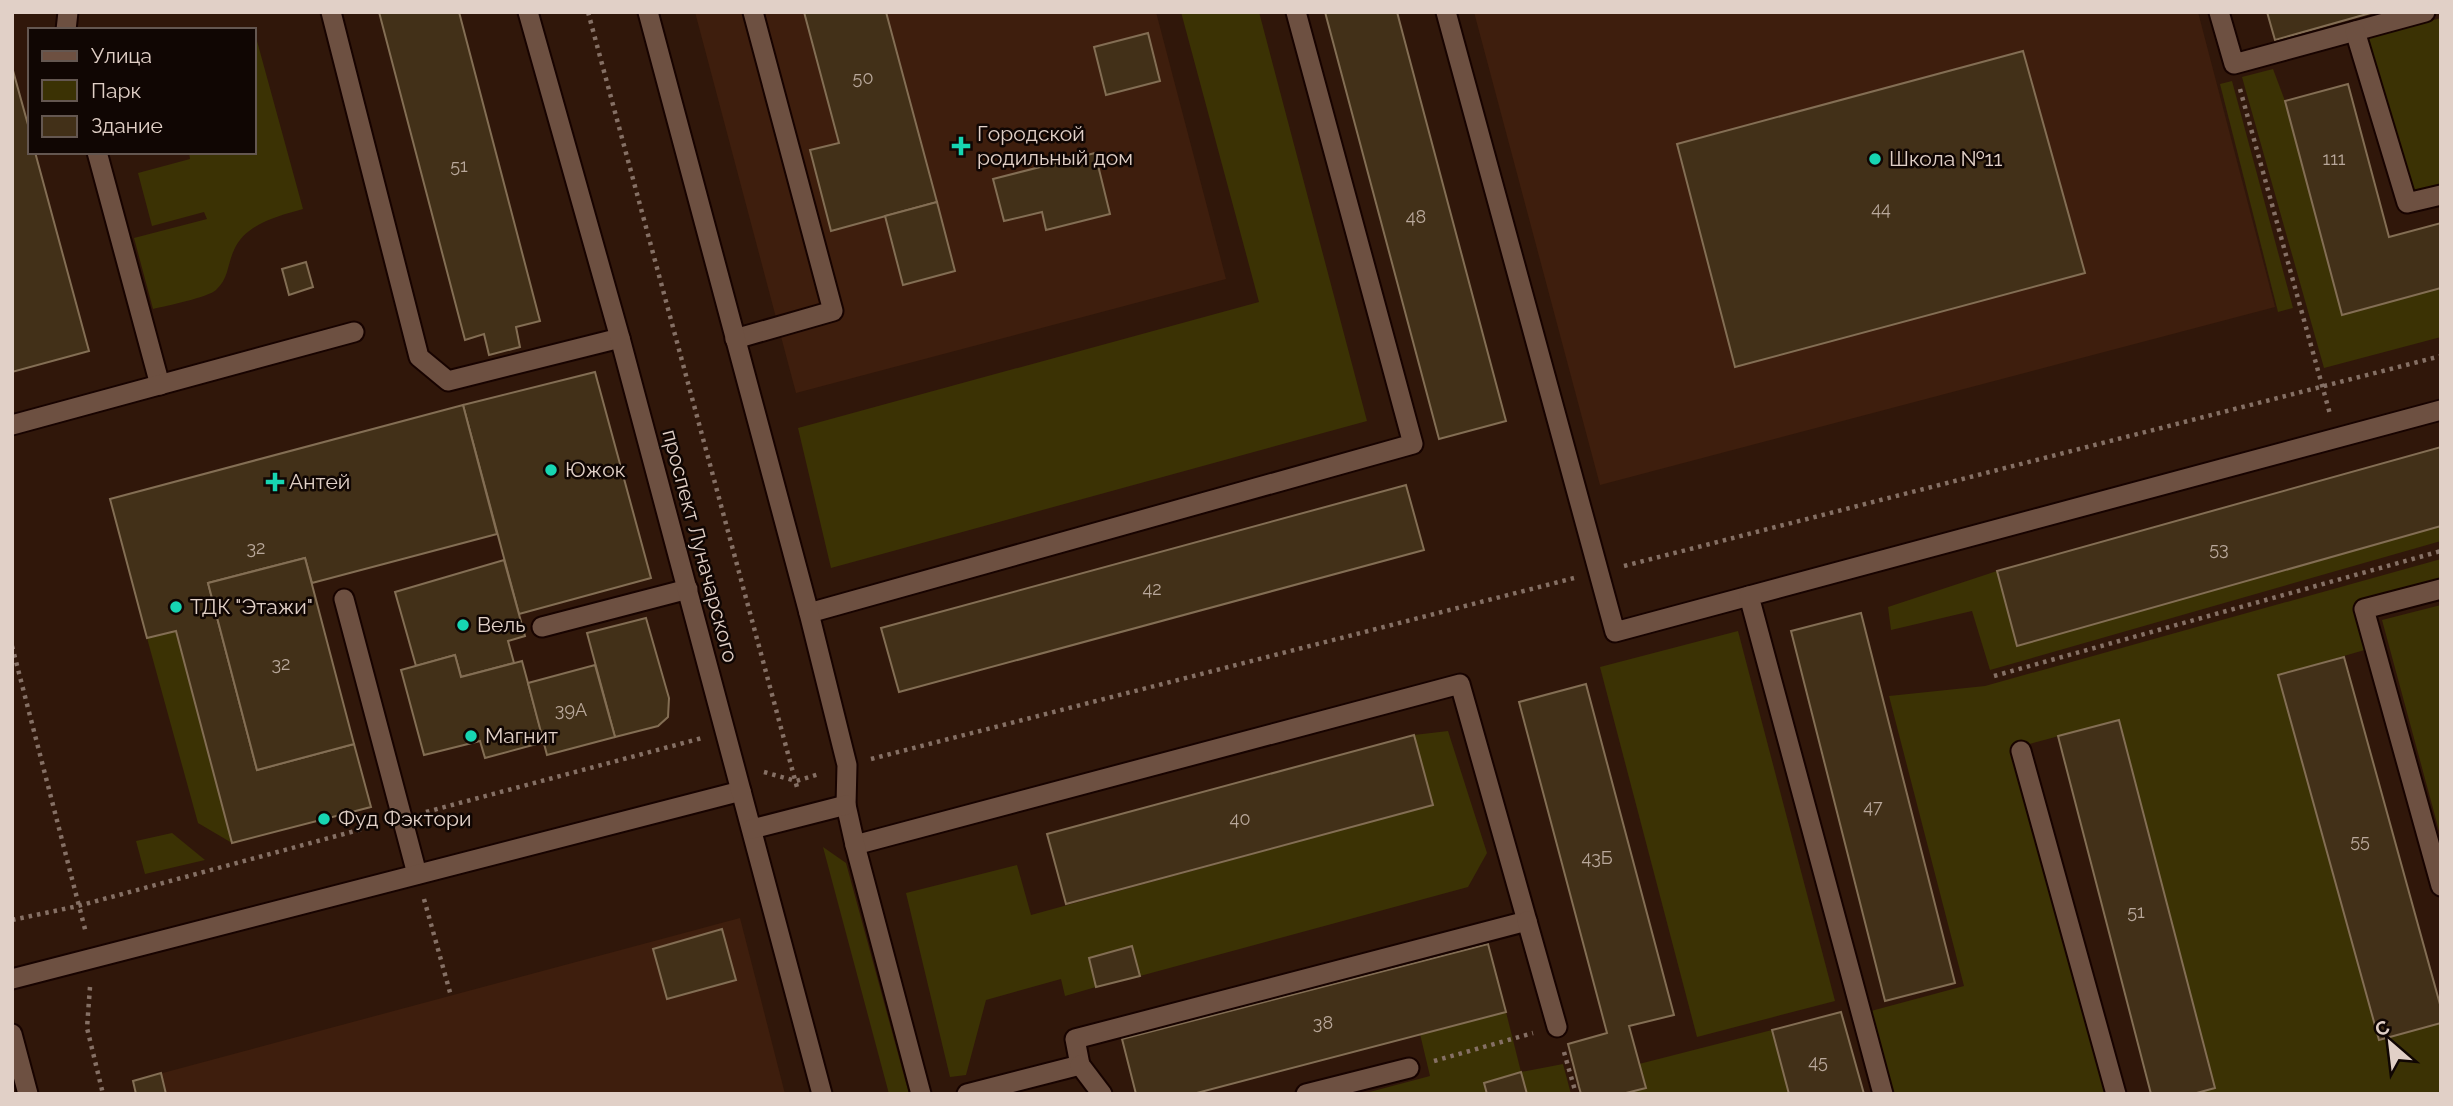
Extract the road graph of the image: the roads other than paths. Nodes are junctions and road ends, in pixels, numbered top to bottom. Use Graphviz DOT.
graph roads {
  1 [pos="331,12"];
  2 [pos="528,12"];
  3 [pos="648,12"];
  4 [pos="753,12"];
  5 [pos="1296,12"];
  6 [pos="1446,12"];
  7 [pos="2219,12"];
  8 [pos="2425,12"];
  9 [pos="2355,31"];
  10 [pos="98,154"];
  11 [pos="2441,195"];
  12 [pos="354,332"];
  13 [pos="621,338"];
  14 [pos="735,339"];
  15 [pos="160,385"];
  16 [pos="2441,410"];
  17 [pos="12,425"];
  18 [pos="688,589"];
  19 [pos="2441,589"];
  20 [pos="1749,596"];
  21 [pos="344,599"];
  22 [pos="809,613"];
  23 [pos="542,627"];
  24 [pos="2021,751"];
  25 [pos="741,790"];
  26 [pos="846,805"];
  27 [pos="752,829"];
  28 [pos="855,845"];
  29 [pos="417,874"];
  30 [pos="2441,886"];
  31 [pos="1527,921"];
  32 [pos="12,979"];
  33 [pos="1557,1027"];
  34 [pos="12,1034"];
  35 [pos="1080,1065"];
  36 [pos="1409,1068"];
  37 [pos="28,1094"];
  38 [pos="822,1094"];
  39 [pos="922,1094"];
  40 [pos="967,1094"];
  41 [pos="1102,1094"];
  42 [pos="1306,1094"];
  43 [pos="1883,1094"];
  44 [pos="2116,1094"];
  1 -- 13 [label="street"];
  2 -- 13 [label="street, проспект Луначарского"];
  3 -- 14 [label="street"];
  4 -- 14 [label="street"];
  5 -- 22 [label="street"];
  6 -- 20 [label="street"];
  7 -- 9 [label="street"];
  8 -- 9 [label="street"];
  9 -- 11 [label="street"];
  10 -- 15 [label="street"];
  12 -- 15 [label="street"];
  13 -- 18 [label="street, проспект Луначарского"];
  14 -- 22 [label="street"];
  15 -- 17 [label="street"];
  16 -- 20 [label="street"];
  18 -- 23 [label="street"];
  18 -- 25 [label="street, проспект Луначарского"];
  19 -- 30 [label="street"];
  20 -- 43 [label="street"];
  21 -- 29 [label="street"];
  22 -- 26 [label="street"];
  24 -- 44 [label="street"];
  25 -- 27 [label="street, проспект Луначарского"];
  25 -- 29 [label="street"];
  26 -- 27 [label="street"];
  26 -- 28 [label="street"];
  27 -- 38 [label="street, проспект Луначарского"];
  28 -- 31 [label="street"];
  28 -- 39 [label="street"];
  29 -- 32 [label="street"];
  31 -- 33 [label="street"];
  31 -- 35 [label="street"];
  34 -- 37 [label="street"];
  35 -- 40 [label="street"];
  35 -- 41 [label="street"];
  36 -- 42 [label="street"];
}
